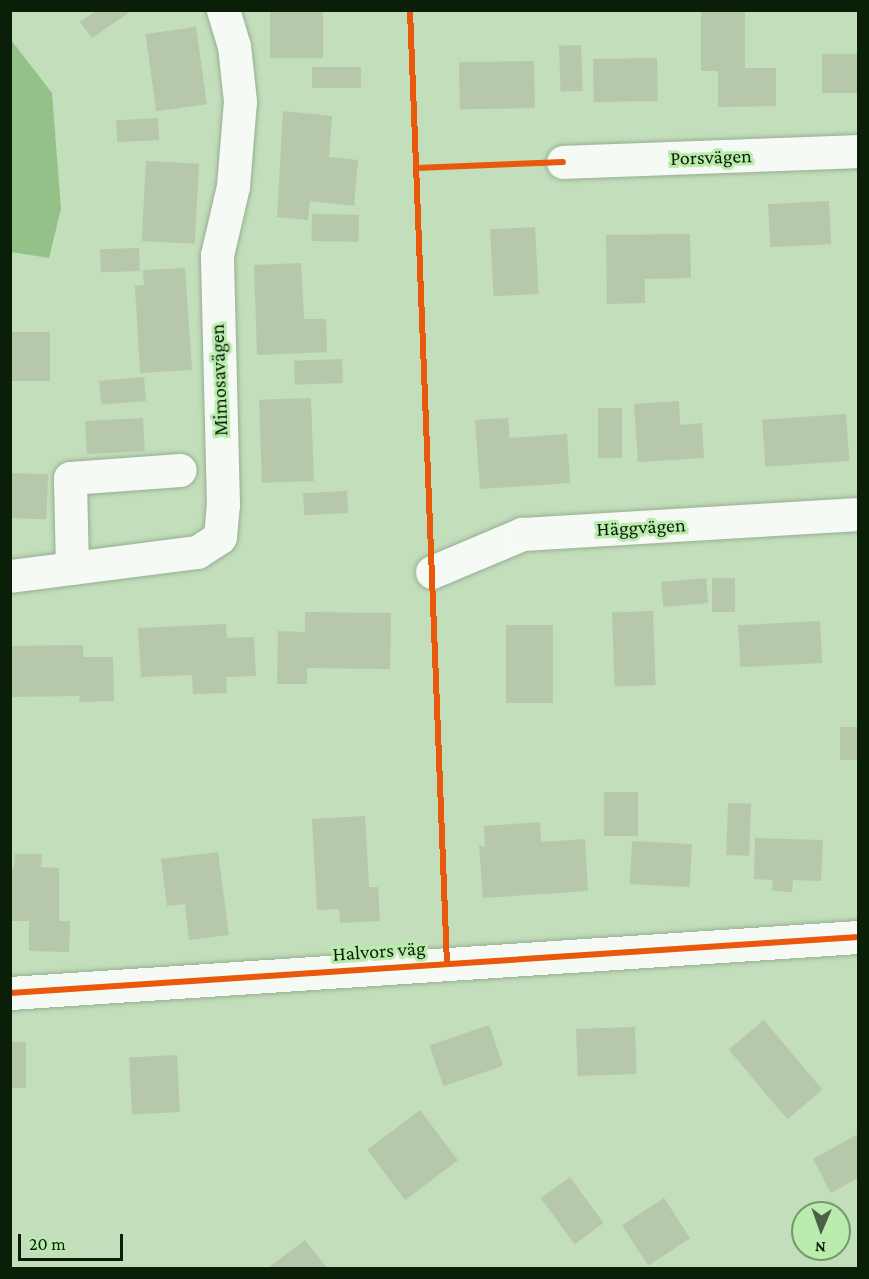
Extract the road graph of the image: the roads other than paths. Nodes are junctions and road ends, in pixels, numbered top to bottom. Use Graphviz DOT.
graph roads {
  1 [pos="223,10"];
  2 [pos="858,151"];
  3 [pos="563,162"];
  4 [pos="180,470"];
  5 [pos="858,514"];
  6 [pos="72,568"];
  7 [pos="432,572"];
  8 [pos="10,576"];
  9 [pos="858,937"];
  10 [pos="10,993"];
  1 -- 6 [label="street, Mimosavägen"];
  2 -- 3 [label="street, Porsvägen"];
  4 -- 6 [label="street"];
  5 -- 7 [label="street, Häggvägen"];
  6 -- 8 [label="street, Mimosavägen"];
  9 -- 10 [label="street, Halvors väg"];
}
